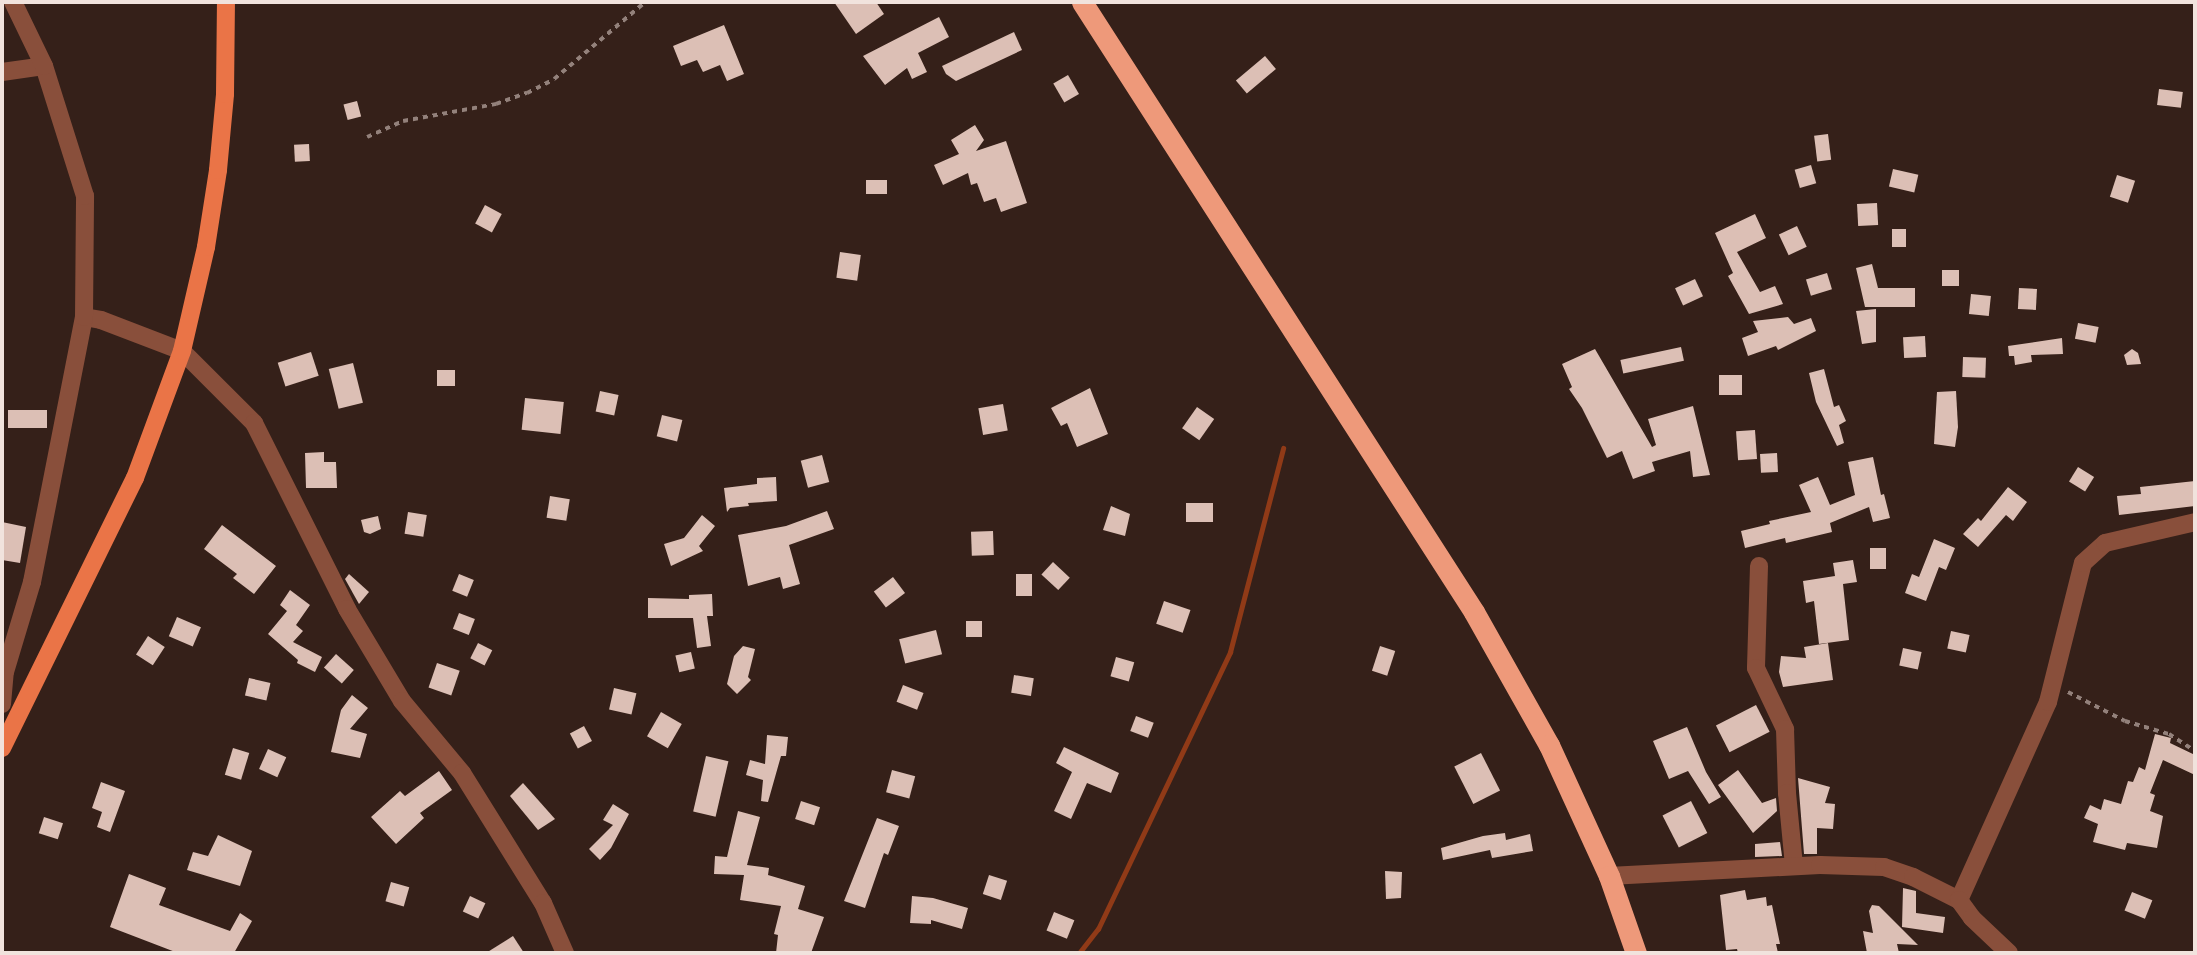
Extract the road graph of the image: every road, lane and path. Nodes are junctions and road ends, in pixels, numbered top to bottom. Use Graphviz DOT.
graph roads {
  1 [pos="13,2"];
  2 [pos="226,2"];
  3 [pos="645,2"];
  4 [pos="1082,2"];
  5 [pos="44,66"];
  6 [pos="2,72"];
  7 [pos="367,137"];
  8 [pos="84,317"];
  9 [pos="182,351"];
  10 [pos="2195,522"];
  11 [pos="1759,566"];
  12 [pos="4,672"];
  13 [pos="2054,678"];
  14 [pos="2,704"];
  15 [pos="2,748"];
  16 [pos="2195,751"];
  17 [pos="1794,866"];
  18 [pos="1609,876"];
  19 [pos="1959,900"];
  20 [pos="565,953"];
  21 [pos="1636,953"];
  22 [pos="2009,953"];
  1 -- 5 [label="street"];
  2 -- 9 [label="main road"];
  3 -- 7 [label="path"];
  4 -- 18 [label="highway"];
  5 -- 6 [label="street"];
  5 -- 8 [label="street"];
  8 -- 9 [label="street"];
  8 -- 12 [label="street"];
  9 -- 15 [label="main road"];
  9 -- 20 [label="street"];
  10 -- 13 [label="street"];
  11 -- 17 [label="street"];
  12 -- 14 [label="street"];
  13 -- 16 [label="path"];
  13 -- 19 [label="street"];
  17 -- 18 [label="street"];
  17 -- 19 [label="street"];
  18 -- 21 [label="highway"];
  19 -- 22 [label="street"];
}
